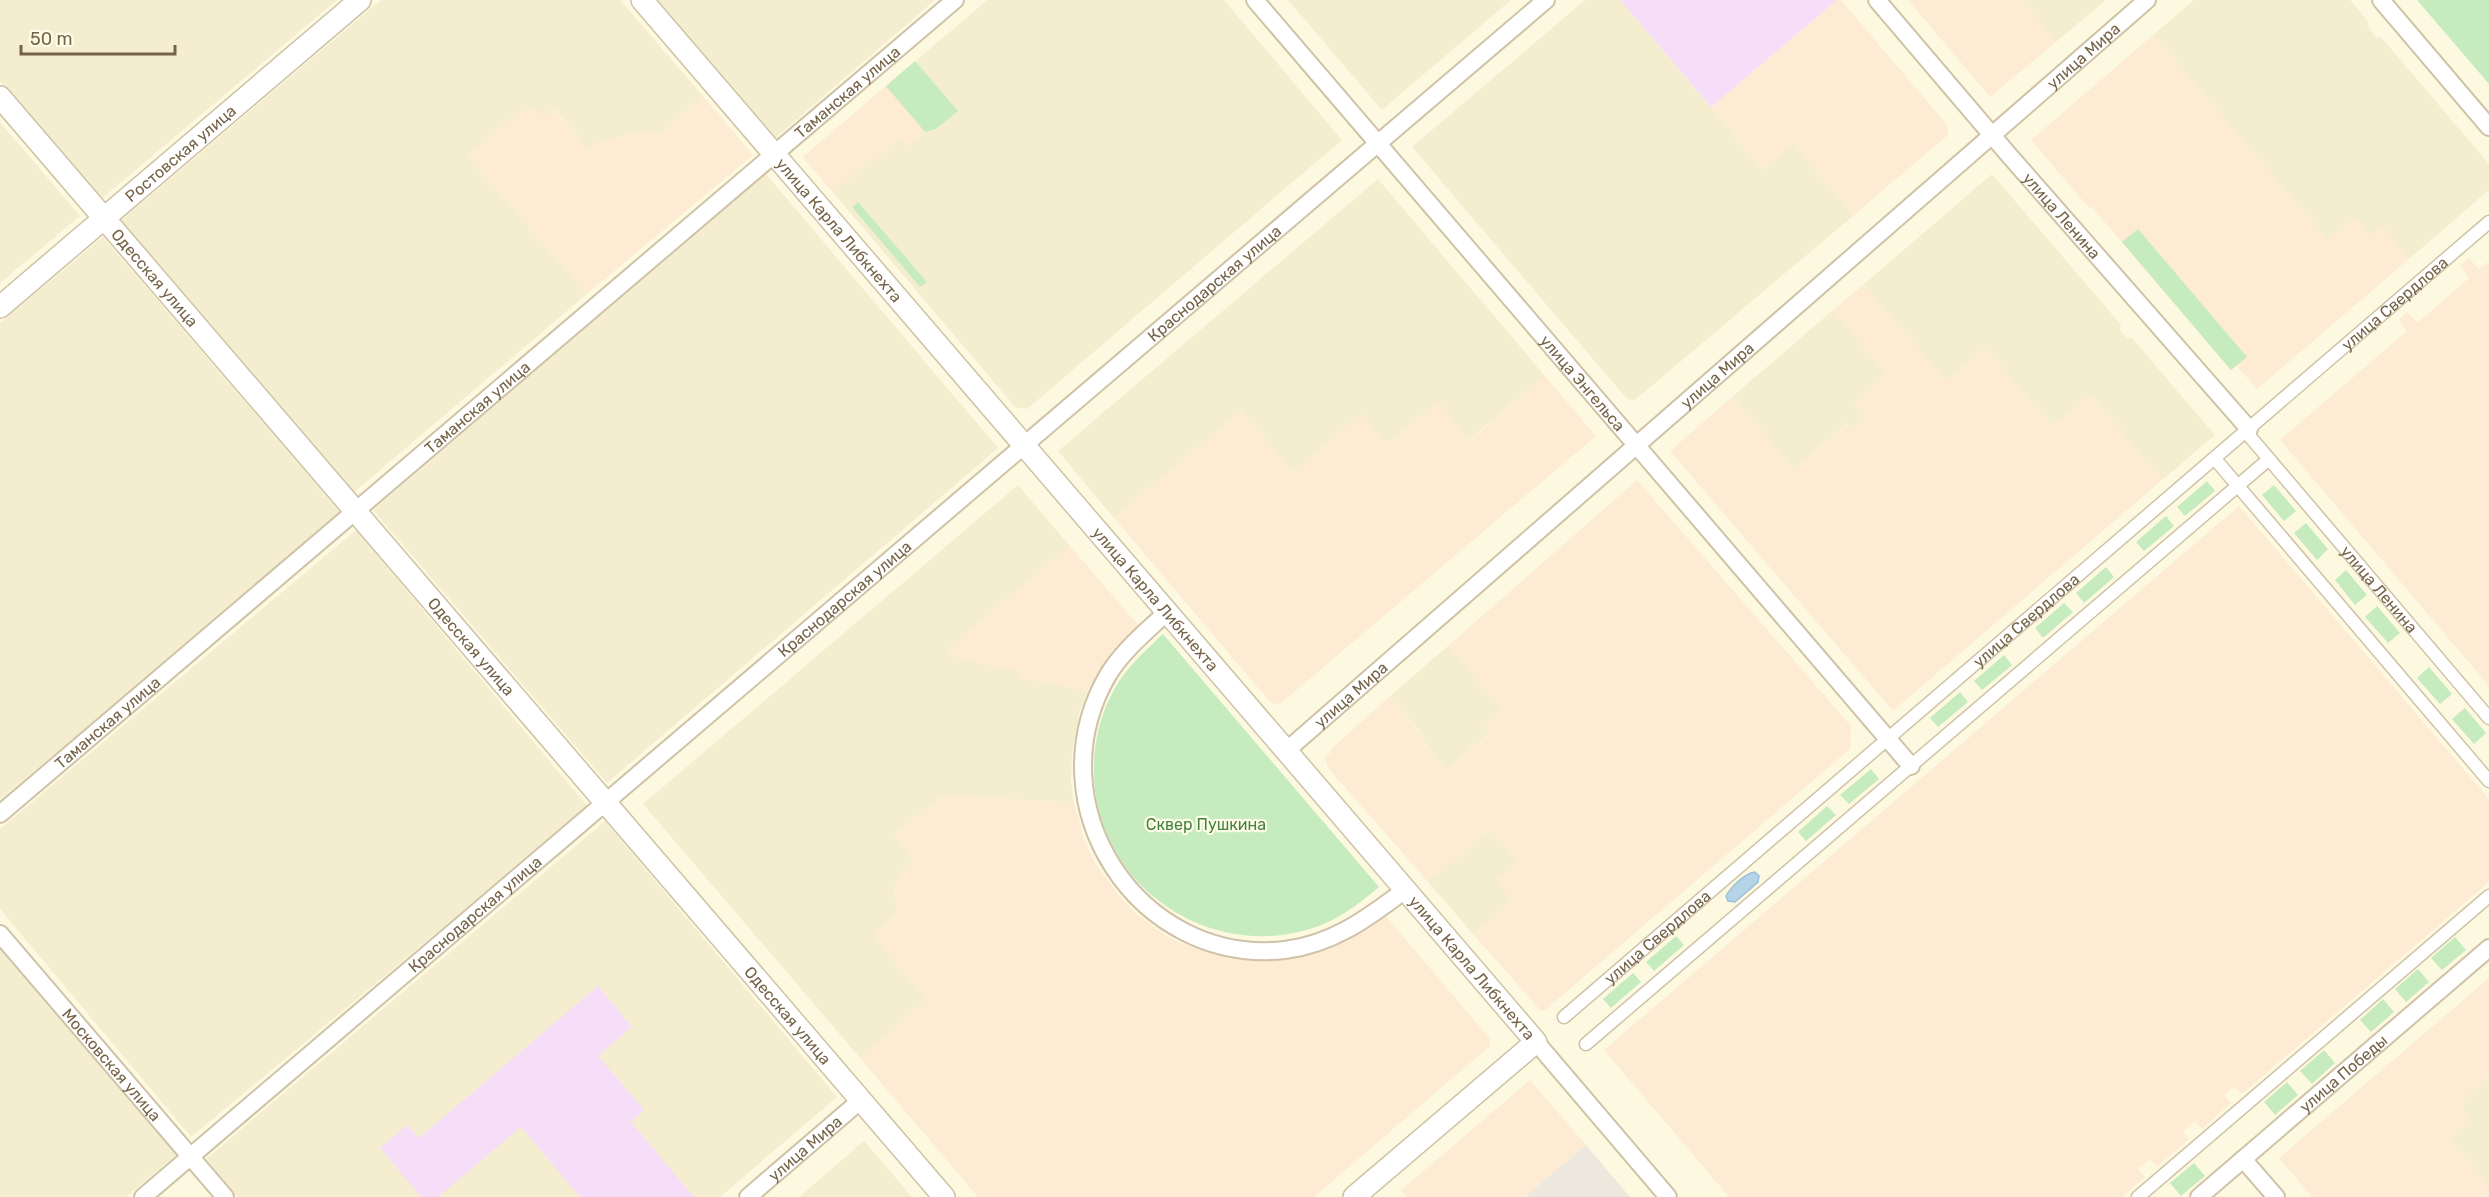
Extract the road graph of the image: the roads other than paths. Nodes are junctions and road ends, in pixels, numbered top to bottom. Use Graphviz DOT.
graph roads {
  1 [pos="360,0"];
  2 [pos="642,0"];
  3 [pos="955,0"];
  4 [pos="1255,0"];
  5 [pos="1546,0"];
  6 [pos="1877,0"];
  7 [pos="2147,0"];
  8 [pos="2381,0"];
  9 [pos="0,97"];
  10 [pos="2489,127"];
  11 [pos="1992,135"];
  12 [pos="1378,144"];
  13 [pos="774,154"];
  14 [pos="105,219"];
  15 [pos="2489,222"];
  16 [pos="0,307"];
  17 [pos="2247,431"];
  18 [pos="1636,445"];
  19 [pos="1024,446"];
  20 [pos="2215,459"];
  21 [pos="2268,459"];
  22 [pos="2238,485"];
  23 [pos="356,511"];
  24 [pos="1167,612"];
  25 [pos="2489,718"];
  26 [pos="1888,739"];
  27 [pos="1286,751"];
  28 [pos="1911,766"];
  29 [pos="2489,781"];
  30 [pos="606,802"];
  31 [pos="0,814"];
  32 [pos="1405,890"];
  33 [pos="2489,896"];
  34 [pos="0,934"];
  35 [pos="2489,948"];
  36 [pos="1563,1017"];
  37 [pos="1536,1042"];
  38 [pos="1586,1044"];
  39 [pos="861,1100"];
  40 [pos="190,1157"];
  41 [pos="2243,1159"];
  42 [pos="143,1197"];
  43 [pos="225,1197"];
  44 [pos="748,1197"];
  45 [pos="944,1197"];
  46 [pos="1354,1197"];
  47 [pos="1668,1197"];
  48 [pos="2138,1197"];
  49 [pos="2199,1197"];
  50 [pos="2276,1197"];
  1 -- 14 [label="street, Ростовская улица"];
  2 -- 13 [label="street, улица Карла Либкнехта"];
  3 -- 13 [label="street, Таманская улица"];
  4 -- 12 [label="street, улица Энгельса"];
  5 -- 12 [label="street, Краснодарская улица"];
  6 -- 11 [label="street, улица Ленина"];
  7 -- 11 [label="street, улица Мира"];
  8 -- 10 [label="street"];
  9 -- 14 [label="street, Одесская улица"];
  11 -- 17 [label="street, улица Ленина"];
  11 -- 18 [label="street, улица Мира"];
  12 -- 18 [label="street, улица Энгельса"];
  12 -- 19 [label="street, Краснодарская улица"];
  13 -- 19 [label="street, улица Карла Либкнехта"];
  13 -- 23 [label="street, Таманская улица"];
  14 -- 16 [label="street, Ростовская улица"];
  14 -- 23 [label="street, Одесская улица"];
  15 -- 17 [label="street, улица Свердлова"];
  17 -- 20 [label="street, улица Свердлова"];
  17 -- 21 [label="street, улица Ленина"];
  18 -- 26 [label="street, улица Энгельса"];
  18 -- 27 [label="street, улица Мира"];
  19 -- 24 [label="street, улица Карла Либкнехта"];
  19 -- 30 [label="street, Краснодарская улица"];
  20 -- 22 [label="street"];
  20 -- 26 [label="street, улица Свердлова"];
  21 -- 22 [label="street"];
  21 -- 25 [label="street, улица Ленина"];
  22 -- 28 [label="street"];
  22 -- 29 [label="street"];
  23 -- 30 [label="street, Одесская улица"];
  23 -- 31 [label="street, Таманская улица"];
  24 -- 27 [label="street, улица Карла Либкнехта"];
  24 -- 32 [label="street"];
  26 -- 28 [label="street, улица Энгельса"];
  26 -- 36 [label="street, улица Свердлова"];
  27 -- 32 [label="street, улица Карла Либкнехта"];
  28 -- 38 [label="street"];
  30 -- 39 [label="street, Одесская улица"];
  30 -- 40 [label="street, Краснодарская улица"];
  32 -- 37 [label="street, улица Карла Либкнехта"];
  33 -- 48 [label="street"];
  34 -- 40 [label="street, Московская улица"];
  35 -- 41 [label="street, улица Победы"];
  37 -- 46 [label="street"];
  37 -- 47 [label="street, улица Карла Либкнехта"];
  39 -- 44 [label="street, улица Мира"];
  39 -- 45 [label="street, Одесская улица"];
  40 -- 42 [label="street, Краснодарская улица"];
  40 -- 43 [label="street, Московская улица"];
  41 -- 49 [label="street, улица Победы"];
  41 -- 50 [label="street"];
}
